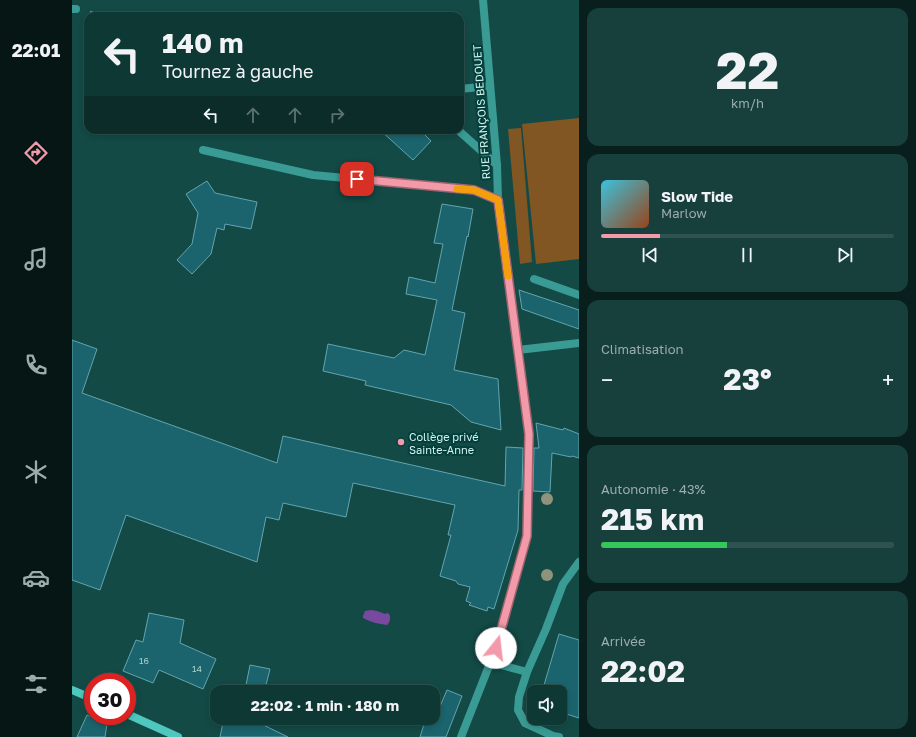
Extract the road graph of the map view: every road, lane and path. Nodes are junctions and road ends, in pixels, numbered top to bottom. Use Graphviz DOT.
graph roads {
  1 [pos="483,0"];
  2 [pos="74,9"];
  3 [pos="91,12"];
  4 [pos="490,86"];
  5 [pos="464,89"];
  6 [pos="462,134"];
  7 [pos="203,150"];
  8 [pos="497,165"];
  9 [pos="498,200"];
  10 [pos="534,279"];
  11 [pos="579,294"];
  12 [pos="579,343"];
  13 [pos="518,350"];
  14 [pos="579,562"];
  15 [pos="490,662"];
  16 [pos="527,672"];
  17 [pos="72,690"];
  18 [pos="84,695"];
  19 [pos="136,718"];
  20 [pos="178,737"];
  21 [pos="460,737"];
  22 [pos="559,737"];
  1 -- 4 [label="street, RUE FRANÇOIS BEDOUET"];
  2 -- 3 [label="path"];
  4 -- 5 [label="street"];
  4 -- 8 [label="street, RUE FRANÇOIS BEDOUET"];
  6 -- 8 [label="street"];
  7 -- 9 [label="street"];
  8 -- 9 [label="street, RUE FRANÇOIS BEDOUET"];
  9 -- 13 [label="street, RUE FRANÇOIS BEDOUET"];
  10 -- 11 [label="street"];
  12 -- 13 [label="street"];
  13 -- 15 [label="street, RUE FRANÇOIS BEDOUET"];
  14 -- 16 [label="street"];
  15 -- 16 [label="street"];
  15 -- 21 [label="street, RUE FRANÇOIS BEDOUET"];
  16 -- 22 [label="street"];
  17 -- 18 [label="main road"];
  19 -- 20 [label="main road"];
}
